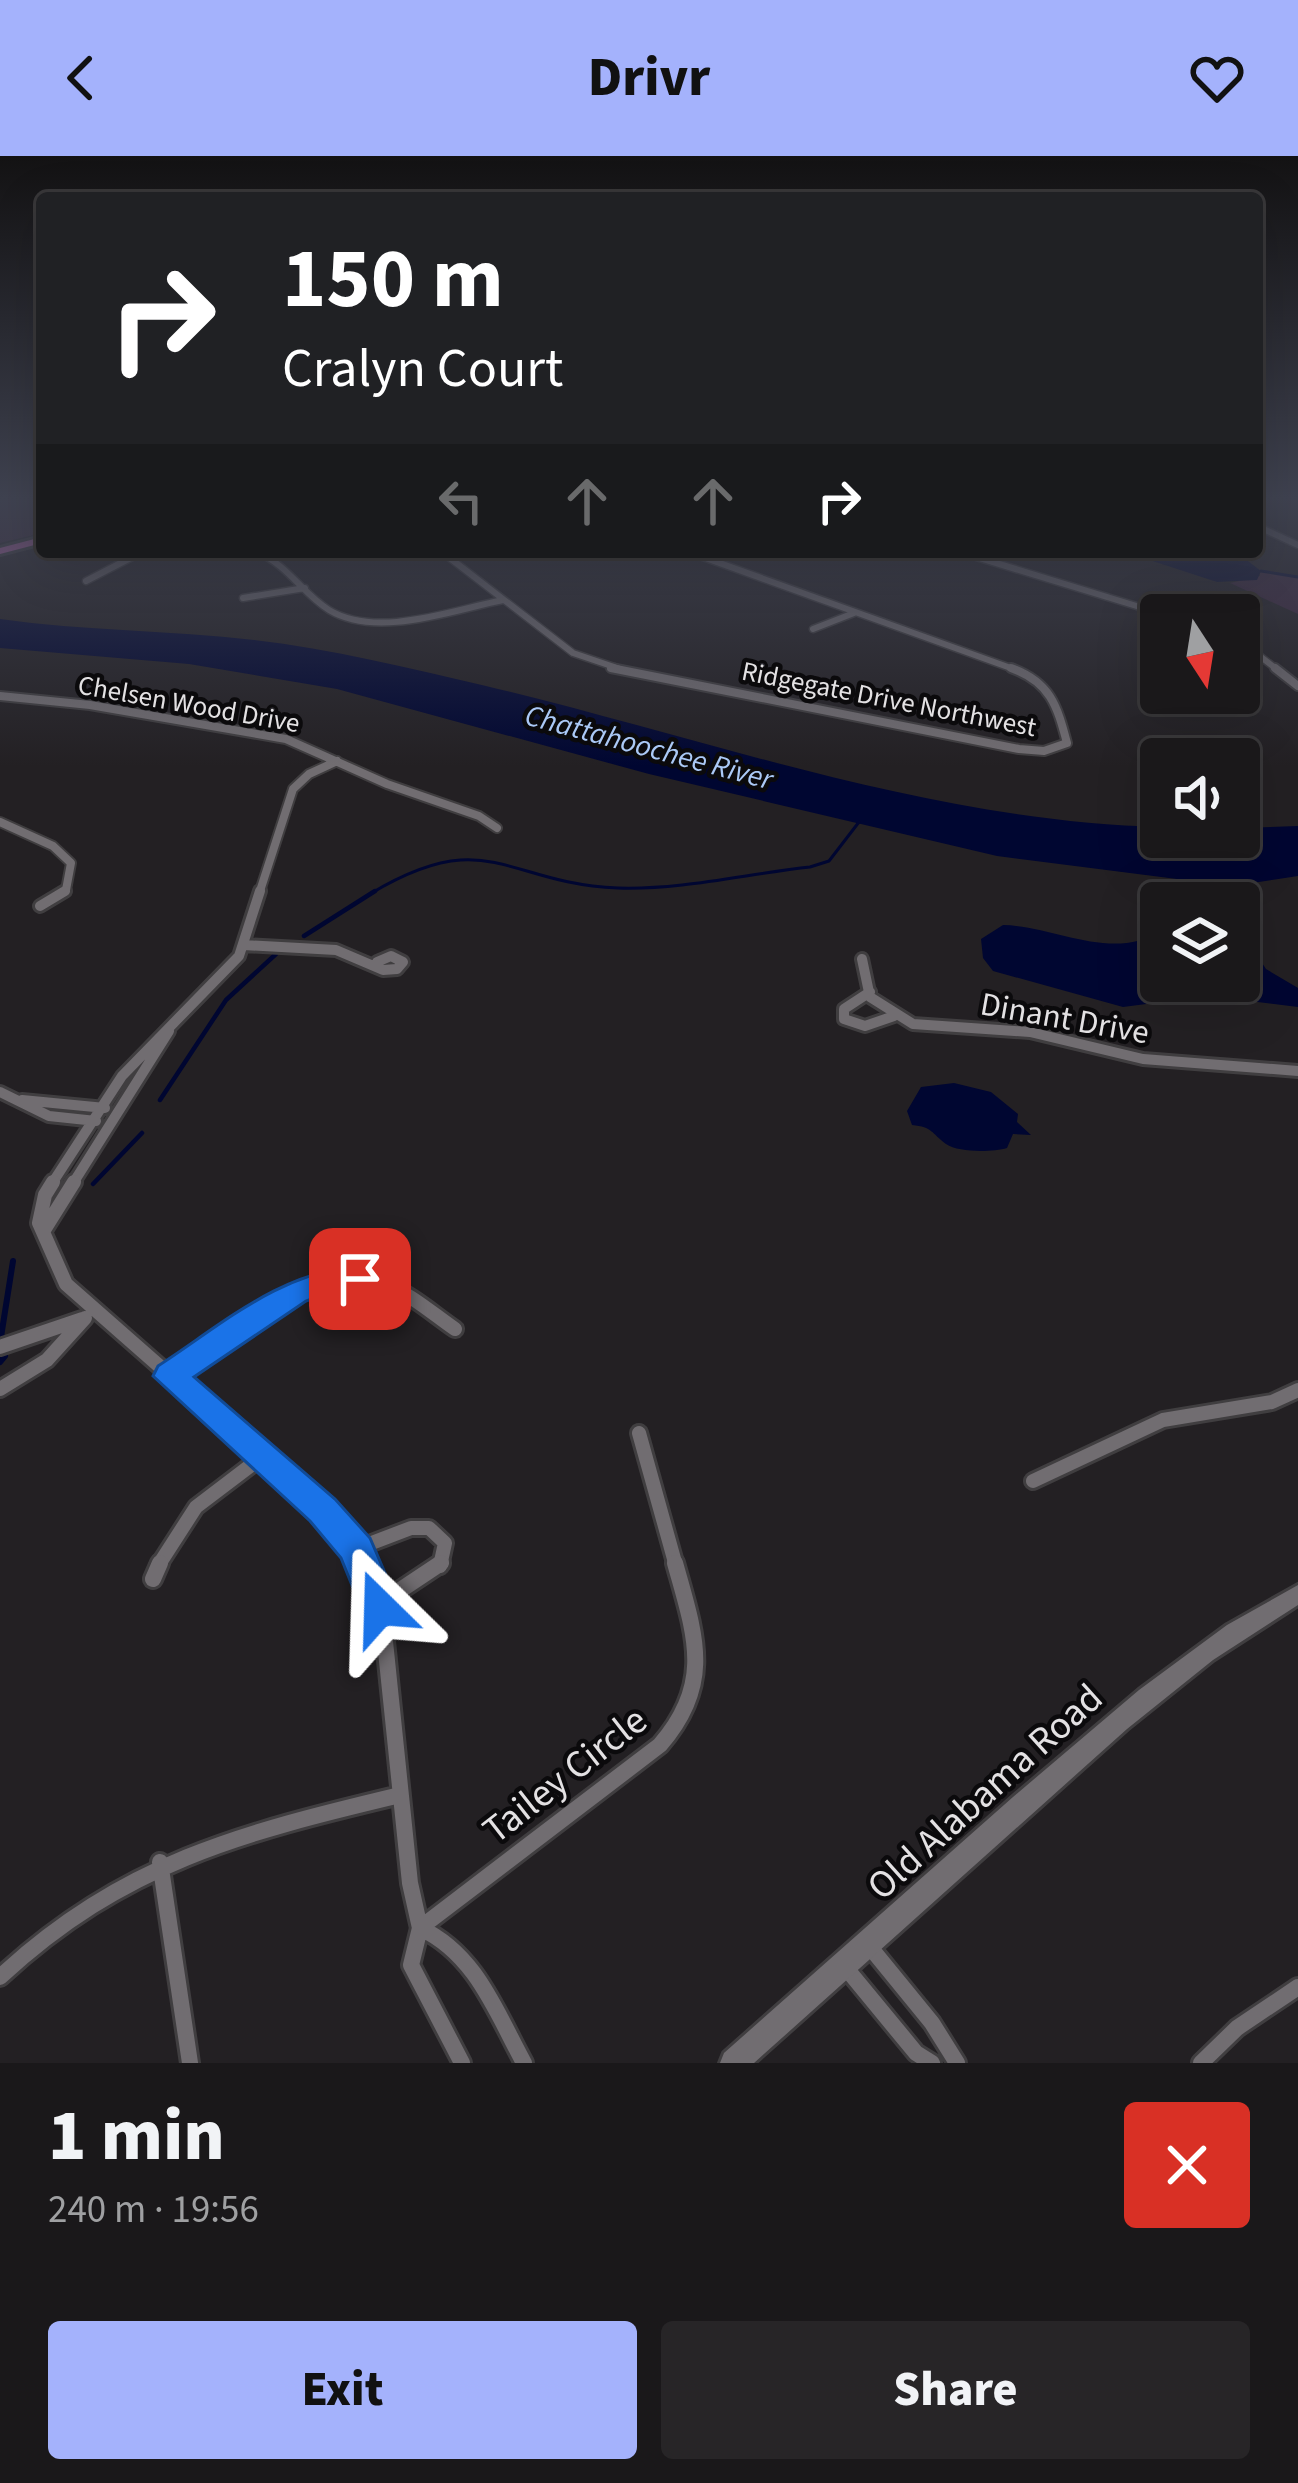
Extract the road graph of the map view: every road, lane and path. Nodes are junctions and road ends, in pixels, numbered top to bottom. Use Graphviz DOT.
graph roads {
  1 [pos="305,588"];
  2 [pos="488,588"];
  3 [pos="788,588"];
  4 [pos="1078,588"];
  5 [pos="243,598"];
  6 [pos="504,600"];
  7 [pos="1140,607"];
  8 [pos="856,613"];
  9 [pos="813,629"];
  10 [pos="1260,656"];
  11 [pos="1298,686"];
  12 [pos="0,696"];
  13 [pos="337,761"];
  14 [pos="0,822"];
  15 [pos="497,828"];
  16 [pos="40,906"];
  17 [pos="244,945"];
  18 [pos="862,959"];
  19 [pos="377,962"];
  20 [pos="869,992"];
  21 [pos="895,1016"];
  22 [pos="174,1023"];
  23 [pos="1298,1071"];
  24 [pos="0,1092"];
  25 [pos="14,1099"];
  26 [pos="100,1108"];
  27 [pos="121,1109"];
  28 [pos="92,1120"];
  29 [pos="112,1123"];
  30 [pos="44,1230"];
  31 [pos="90,1315"];
  32 [pos="455,1330"];
  33 [pos="0,1346"];
  34 [pos="170,1376"];
  35 [pos="0,1389"];
  36 [pos="1298,1390"];
  37 [pos="639,1433"];
  38 [pos="262,1456"];
  39 [pos="1033,1481"];
  40 [pos="356,1549"];
  41 [pos="153,1579"];
  42 [pos="1298,1594"];
  43 [pos="382,1603"];
  44 [pos="400,1795"];
  45 [pos="160,1862"];
  46 [pos="420,1928"];
  47 [pos="868,1944"];
  48 [pos="844,1967"];
  49 [pos="0,1976"];
  50 [pos="1298,1987"];
  51 [pos="190,2063"];
  52 [pos="462,2063"];
  53 [pos="524,2063"];
  54 [pos="734,2063"];
  55 [pos="932,2063"];
  56 [pos="957,2063"];
  57 [pos="1201,2063"];
  1 -- 5 [label="street"];
  1 -- 6 [label="street"];
  2 -- 6 [label="street, Ridgegate Drive Northwest"];
  3 -- 8 [label="street, Ridgegate Drive Northwest"];
  4 -- 7 [label="street"];
  6 -- 8 [label="street, Ridgegate Drive Northwest"];
  8 -- 9 [label="street"];
  10 -- 11 [label="street"];
  12 -- 13 [label="street, Chelsen Wood Drive"];
  13 -- 15 [label="street, Chelsen Wood Drive"];
  13 -- 17 [label="street"];
  14 -- 16 [label="street"];
  17 -- 19 [label="street"];
  17 -- 22 [label="street"];
  18 -- 20 [label="street"];
  20 -- 21 [label="street"];
  20 -- 21 [label="street, Dinant Drive"];
  21 -- 23 [label="street, Dinant Drive"];
  22 -- 26 [label="street"];
  22 -- 27 [label="street"];
  24 -- 25 [label="street"];
  25 -- 26 [label="street"];
  25 -- 28 [label="street"];
  26 -- 27 [label="street"];
  26 -- 28 [label="street"];
  27 -- 29 [label="street"];
  28 -- 29 [label="street"];
  28 -- 30 [label="street"];
  29 -- 30 [label="street"];
  30 -- 31 [label="street"];
  31 -- 33 [label="street"];
  31 -- 34 [label="street"];
  31 -- 35 [label="street"];
  32 -- 34 [label="street"];
  34 -- 38 [label="street"];
  36 -- 39 [label="street"];
  37 -- 46 [label="street, Tailey Circle"];
  38 -- 40 [label="street"];
  38 -- 41 [label="street"];
  40 -- 43 [label="street"];
  40 -- 43 [label="street"];
  42 -- 47 [label="main road, Old Alabama Road"];
  43 -- 44 [label="street"];
  44 -- 45 [label="street"];
  44 -- 46 [label="street"];
  45 -- 49 [label="street"];
  45 -- 51 [label="street"];
  46 -- 52 [label="street"];
  46 -- 53 [label="street"];
  47 -- 48 [label="main road, Old Alabama Road"];
  47 -- 56 [label="street"];
  48 -- 54 [label="main road, Old Alabama Road"];
  48 -- 55 [label="street"];
  50 -- 57 [label="street"];
}
